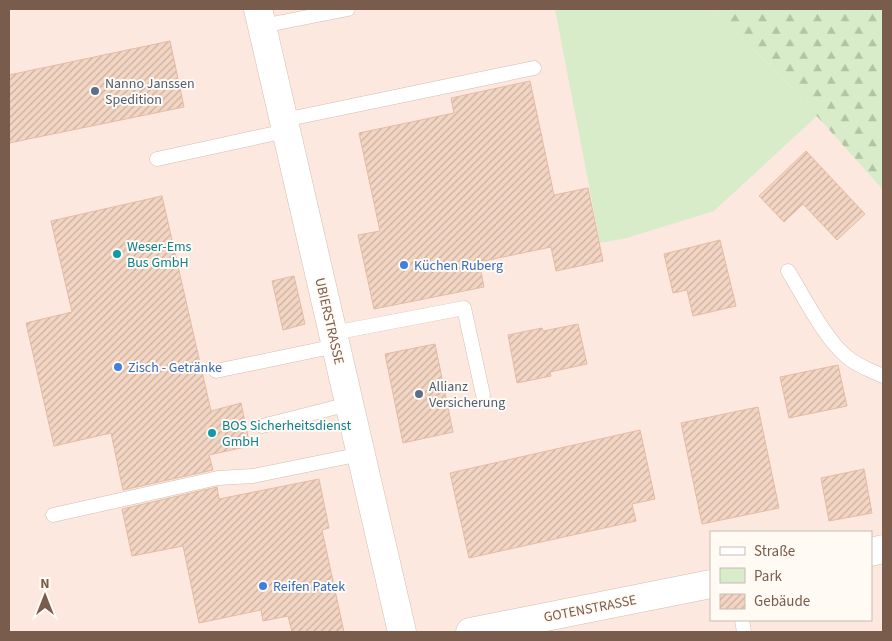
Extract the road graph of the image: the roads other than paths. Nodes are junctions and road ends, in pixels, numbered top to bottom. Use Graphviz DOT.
graph roads {
  1 [pos="348,9"];
  2 [pos="260,17"];
  3 [pos="534,68"];
  4 [pos="285,125"];
  5 [pos="157,159"];
  6 [pos="788,271"];
  7 [pos="334,339"];
  8 [pos="216,371"];
  9 [pos="883,376"];
  10 [pos="483,395"];
  11 [pos="349,404"];
  12 [pos="262,426"];
  13 [pos="361,454"];
  14 [pos="53,515"];
  15 [pos="710,584"];
  16 [pos="402,632"];
  17 [pos="470,632"];
  1 -- 2 [label="lane"];
  2 -- 4 [label="street, UBIERSTRASSE"];
  3 -- 4 [label="lane"];
  4 -- 5 [label="lane"];
  4 -- 7 [label="street, UBIERSTRASSE"];
  6 -- 9 [label="lane"];
  7 -- 8 [label="lane"];
  7 -- 10 [label="lane"];
  7 -- 11 [label="street, UBIERSTRASSE"];
  11 -- 12 [label="lane"];
  11 -- 13 [label="street, UBIERSTRASSE"];
  13 -- 14 [label="lane"];
  13 -- 16 [label="street, UBIERSTRASSE"];
  15 -- 17 [label="street, GOTENSTRASSE"];
}
